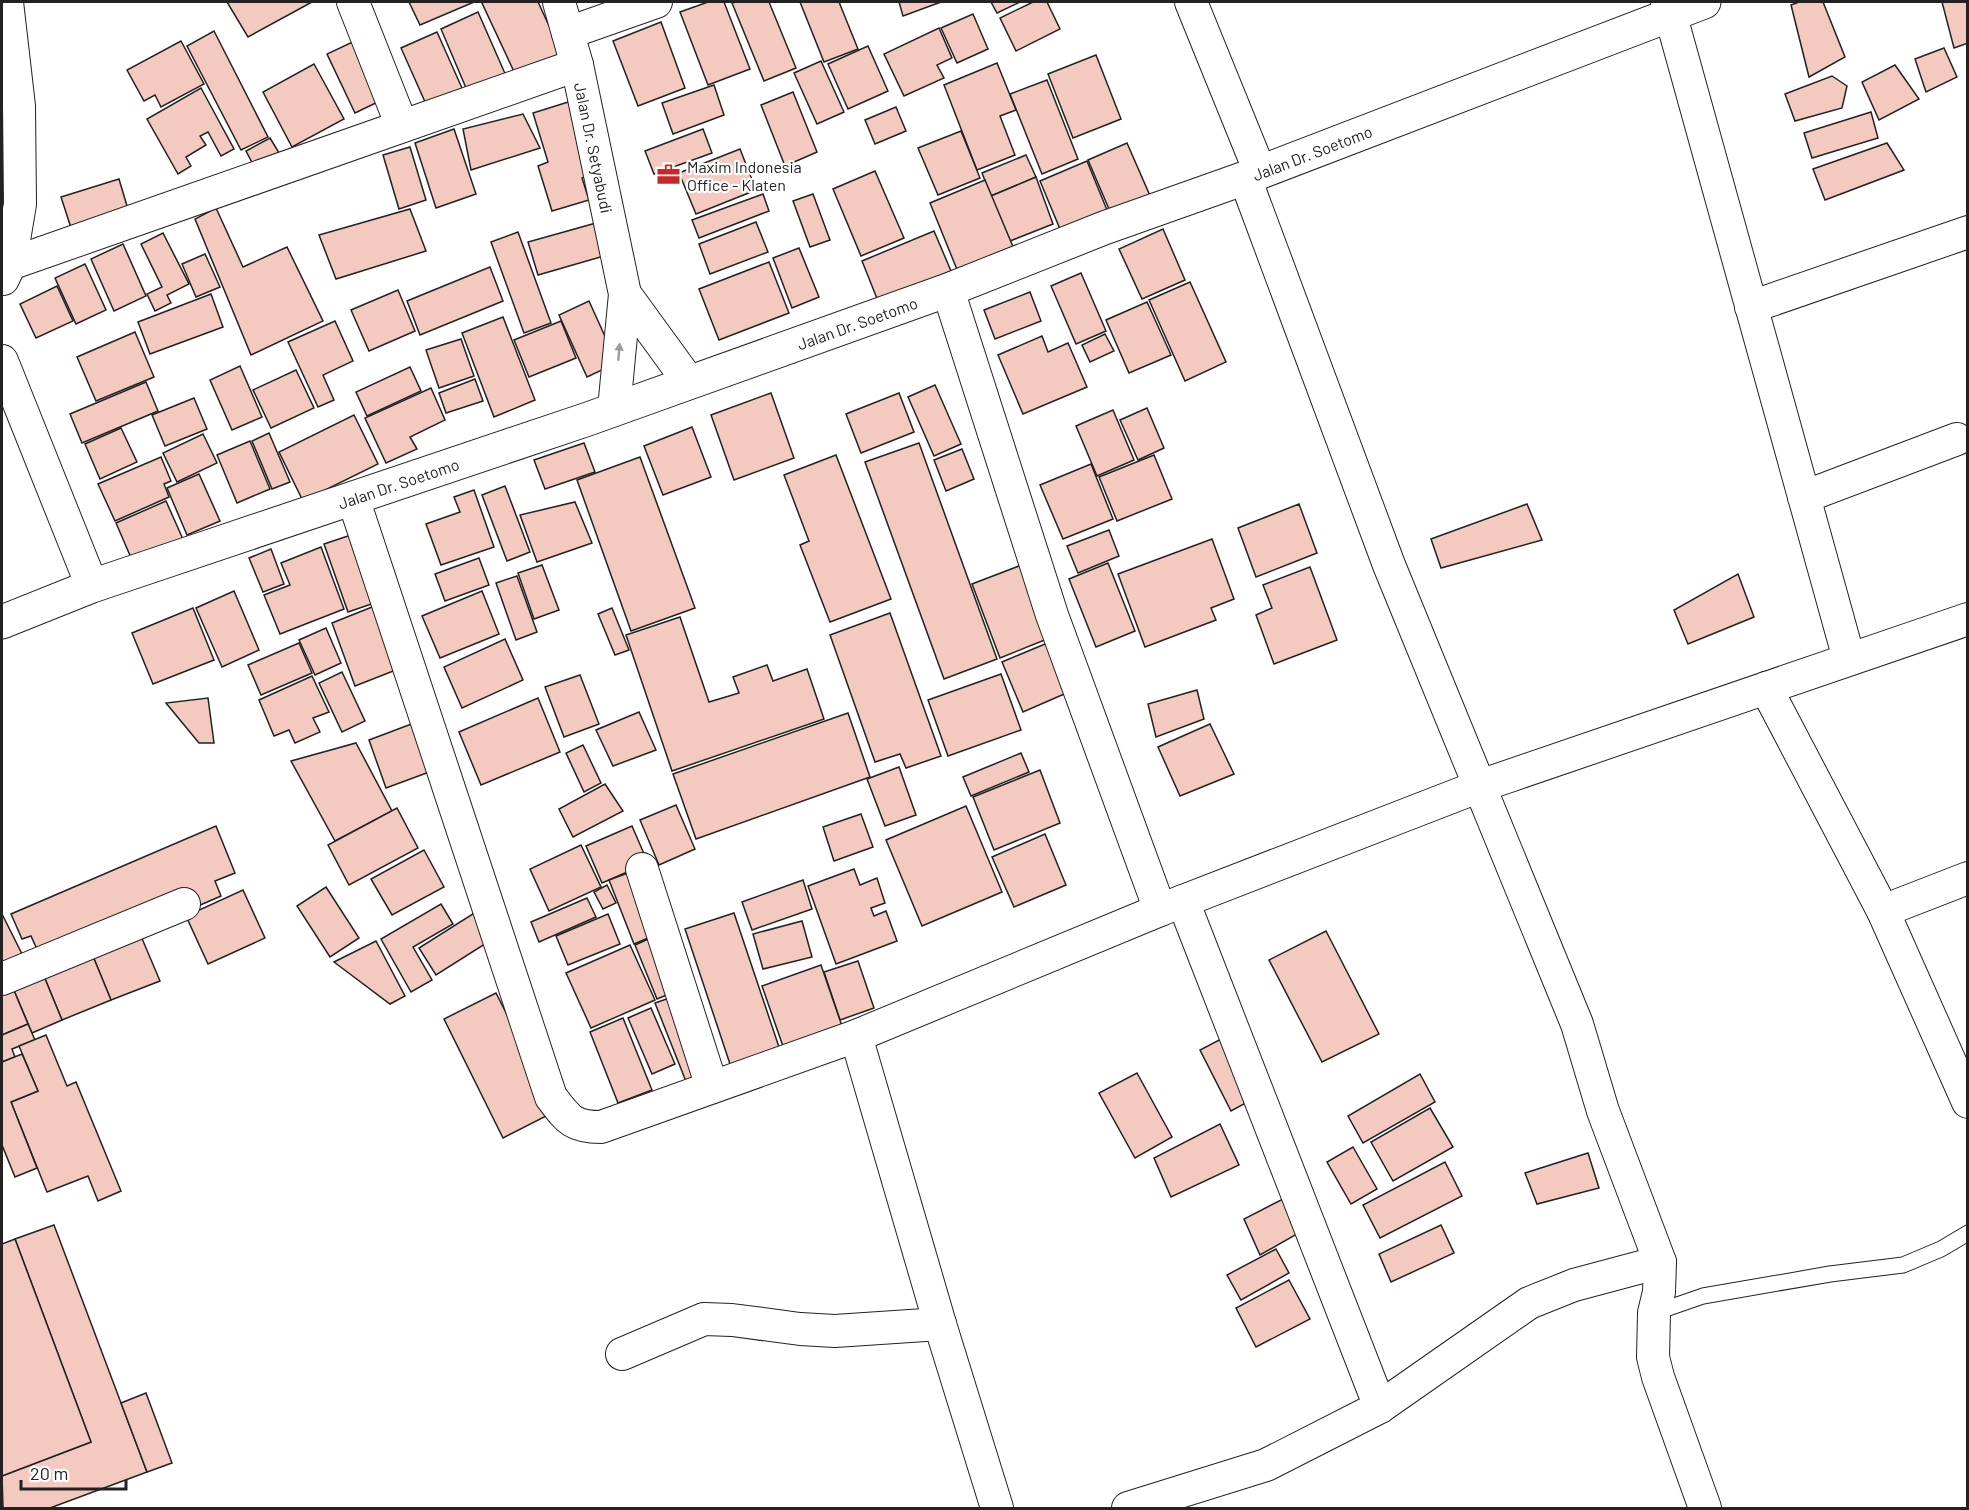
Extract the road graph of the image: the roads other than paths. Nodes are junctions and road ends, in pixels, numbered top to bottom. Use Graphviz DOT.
graph roads {
  1 [pos="7,2"];
  2 [pos="352,2"];
  3 [pos="559,2"];
  4 [pos="656,2"];
  5 [pos="1191,2"];
  6 [pos="1704,2"];
  7 [pos="1669,8"];
  8 [pos="568,33"];
  9 [pos="578,65"];
  10 [pos="402,126"];
  11 [pos="1252,175"];
  12 [pos="1968,232"];
  13 [pos="6,273"];
  14 [pos="948,290"];
  15 [pos="625,294"];
  16 [pos="1752,307"];
  17 [pos="2,361"];
  18 [pos="689,382"];
  19 [pos="614,409"];
  20 [pos="1957,439"];
  21 [pos="1804,497"];
  22 [pos="353,498"];
  23 [pos="92,586"];
  24 [pos="1968,619"];
  25 [pos="2,622"];
  26 [pos="1849,659"];
  27 [pos="1766,688"];
  28 [pos="1480,786"];
  29 [pos="642,869"];
  30 [pos="1968,878"];
  31 [pos="184,904"];
  32 [pos="1172,905"];
  33 [pos="1883,911"];
  34 [pos="2,978"];
  35 [pos="856,1036"];
  36 [pos="712,1087"];
  37 [pos="1968,1102"];
  38 [pos="1968,1233"];
  39 [pos="1660,1262"];
  40 [pos="1654,1313"];
  41 [pos="940,1324"];
  42 [pos="622,1354"];
  43 [pos="1380,1407"];
  44 [pos="1696,1503"];
  45 [pos="997,1509"];
  46 [pos="1128,1509"];
  1 -- 13 [label="street"];
  2 -- 10 [label="street"];
  3 -- 8 [label="street, Jalan Dr. Setyabudi"];
  4 -- 8 [label="street"];
  5 -- 11 [label="street"];
  6 -- 7 [label="street, Jalan Dr. Soetomo"];
  7 -- 11 [label="street, Jalan Dr. Soetomo"];
  7 -- 16 [label="street"];
  8 -- 9 [label="street, Jalan Dr. Setyabudi"];
  9 -- 10 [label="street"];
  9 -- 15 [label="street, Jalan Dr. Setyabudi"];
  10 -- 13 [label="street"];
  11 -- 14 [label="street, Jalan Dr. Soetomo"];
  11 -- 28 [label="street"];
  12 -- 16 [label="street"];
  14 -- 18 [label="street, Jalan Dr. Soetomo"];
  14 -- 32 [label="street"];
  15 -- 18 [label="street, Jalan Dr. Setyabudi"];
  19 -- 15 [label="street, Jalan Dr. Setyabudi, one-way"];
  16 -- 21 [label="street"];
  17 -- 23 [label="street"];
  18 -- 19 [label="street, Jalan Dr. Soetomo"];
  19 -- 22 [label="street, Jalan Dr. Soetomo"];
  20 -- 21 [label="street"];
  21 -- 26 [label="street"];
  22 -- 23 [label="street, Jalan Dr. Soetomo"];
  22 -- 36 [label="street"];
  23 -- 25 [label="street, Jalan Dr. Soetomo"];
  24 -- 26 [label="street"];
  26 -- 27 [label="street"];
  27 -- 28 [label="street"];
  27 -- 33 [label="street"];
  28 -- 32 [label="street"];
  28 -- 39 [label="street"];
  29 -- 36 [label="street"];
  30 -- 33 [label="street"];
  31 -- 34 [label="street"];
  32 -- 35 [label="street"];
  32 -- 43 [label="street"];
  33 -- 37 [label="street"];
  35 -- 36 [label="street"];
  35 -- 41 [label="street"];
  38 -- 40 [label="lane"];
  39 -- 40 [label="street"];
  39 -- 43 [label="street"];
  40 -- 44 [label="street"];
  41 -- 42 [label="street"];
  41 -- 45 [label="street"];
  43 -- 46 [label="street"];
}
